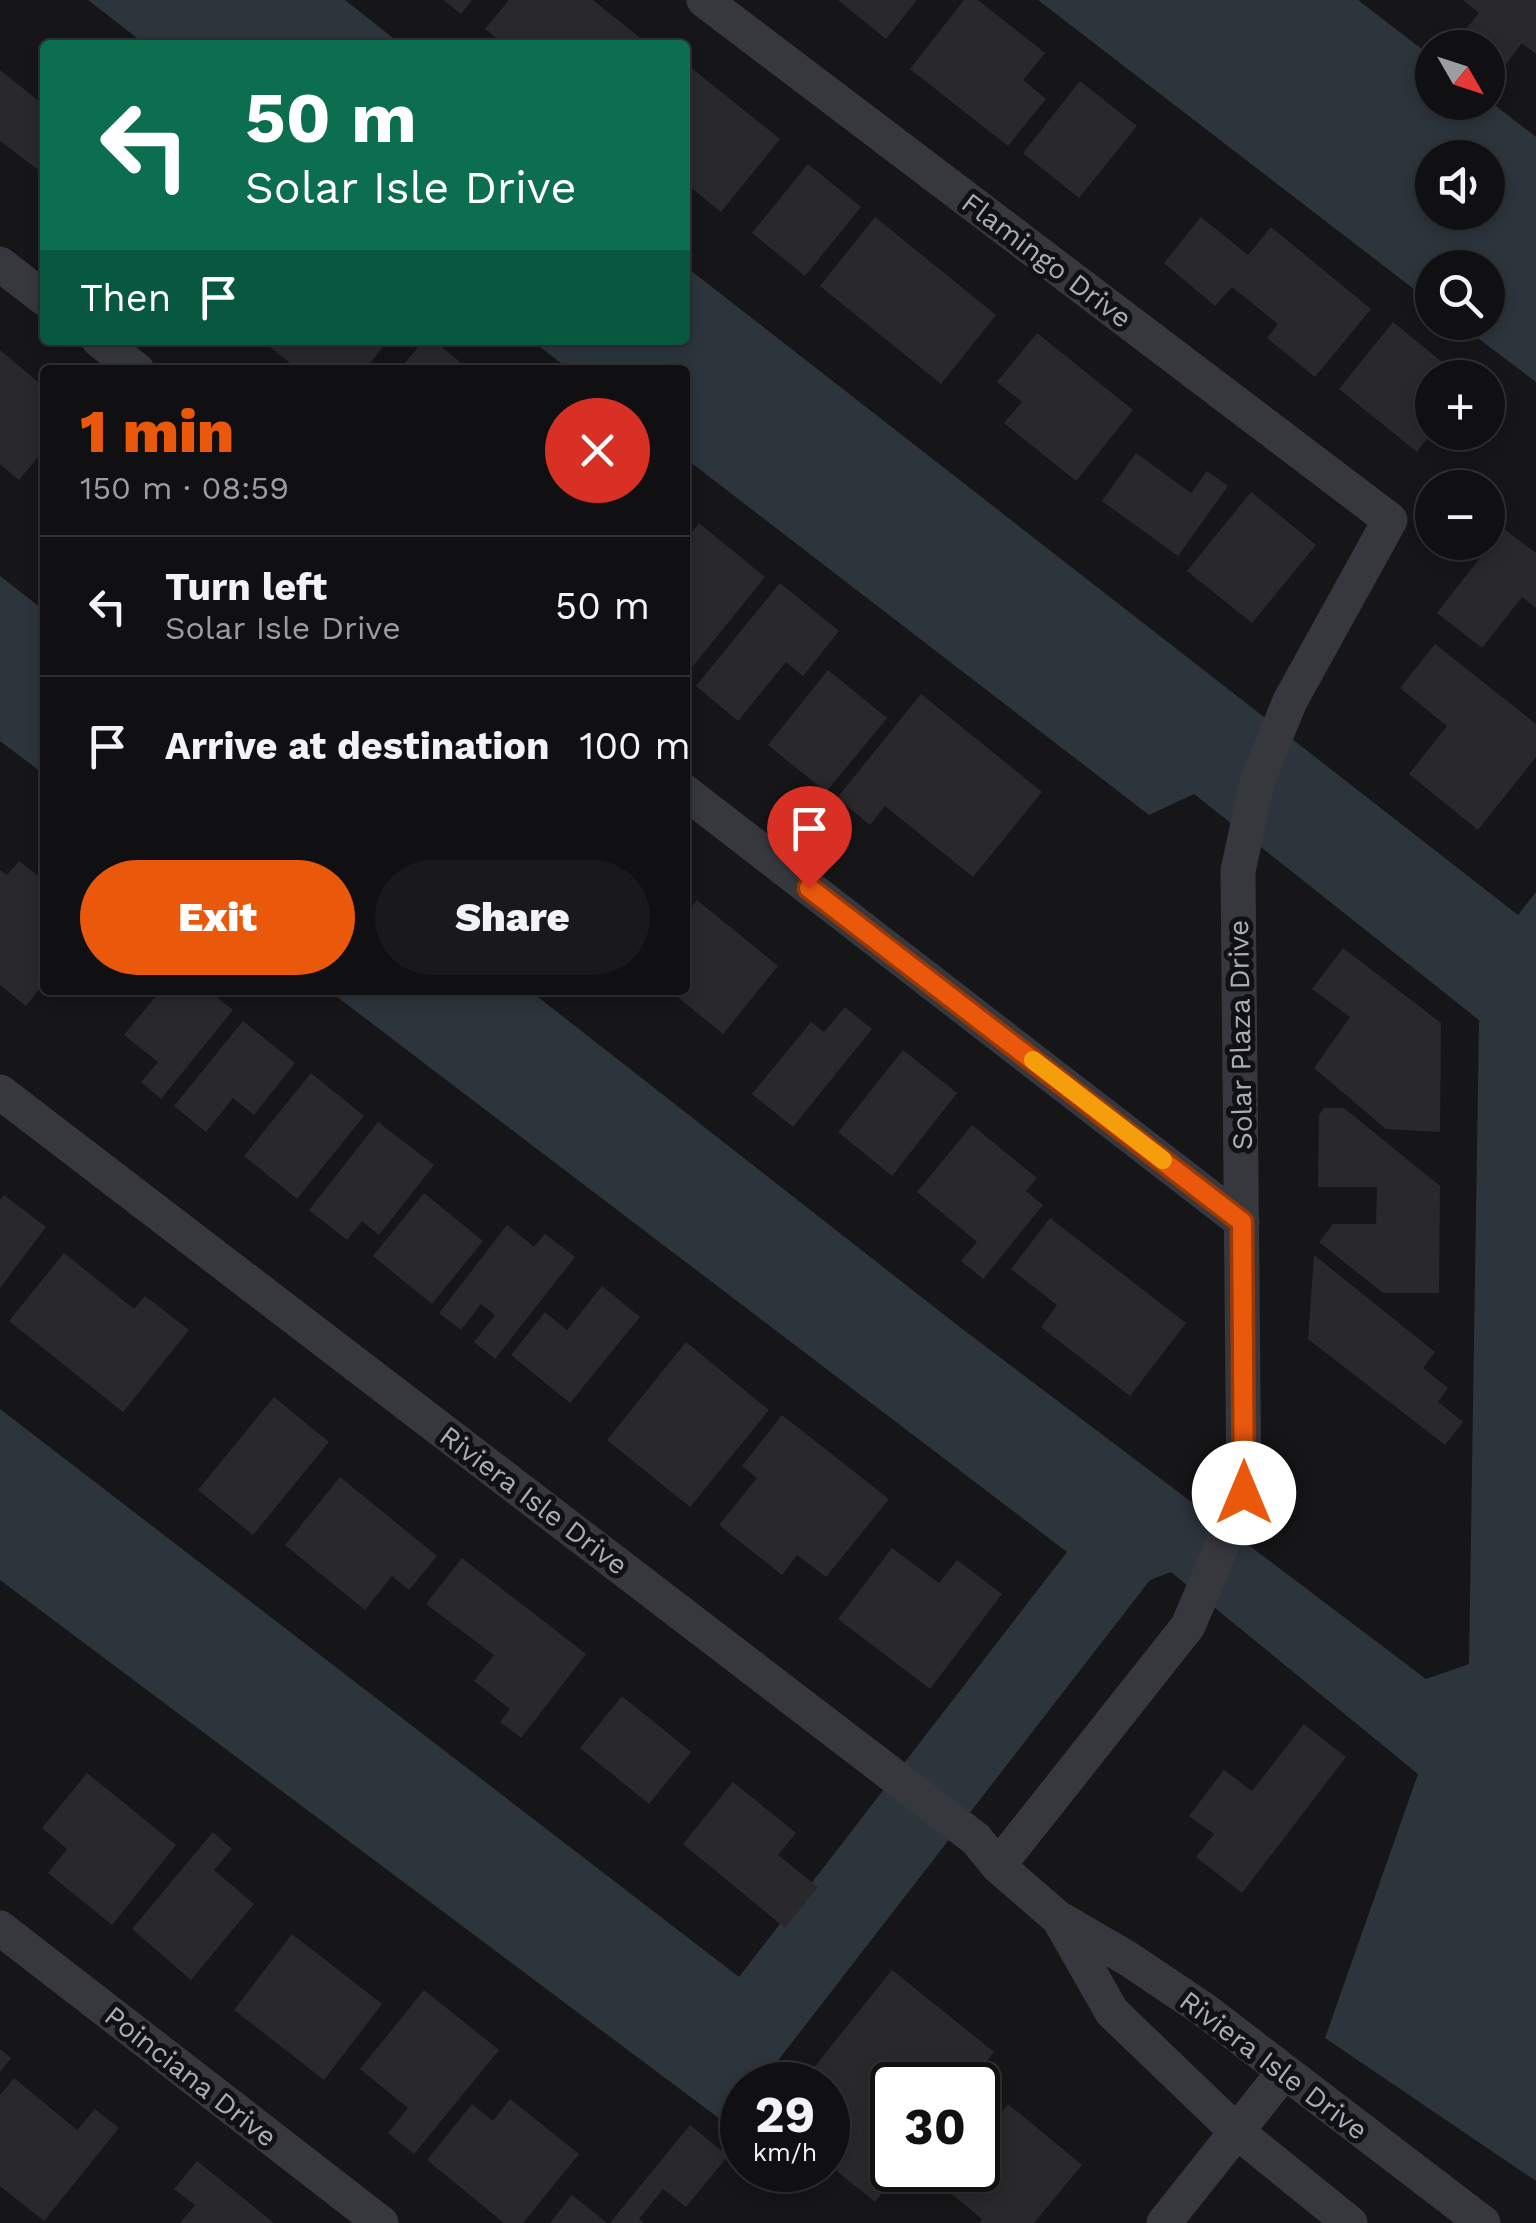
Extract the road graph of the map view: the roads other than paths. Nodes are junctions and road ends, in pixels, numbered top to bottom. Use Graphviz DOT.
graph roads {
  1 [pos="704,0"];
  2 [pos="0,264"];
  3 [pos="40,295"];
  4 [pos="105,345"];
  5 [pos="131,365"];
  6 [pos="1390,520"];
  7 [pos="690,796"];
  8 [pos="0,1092"];
  9 [pos="1242,1222"];
  10 [pos="986,1852"];
  11 [pos="1058,1918"];
  12 [pos="0,1928"];
  13 [pos="1284,2072"];
  14 [pos="1236,2131"];
  15 [pos="382,2223"];
  16 [pos="1164,2223"];
  17 [pos="1350,2223"];
  18 [pos="1483,2223"];
  1 -- 6 [label="street, Flamingo Drive"];
  2 -- 3 [label="street"];
  4 -- 5 [label="street"];
  6 -- 9 [label="street, Solar Plaza Drive"];
  7 -- 9 [label="street"];
  8 -- 10 [label="street, Riviera Isle Drive"];
  9 -- 10 [label="street, Solar Plaza Drive"];
  10 -- 11 [label="street, Riviera Isle Drive"];
  11 -- 13 [label="street, Riviera Isle Drive"];
  11 -- 14 [label="street, Riviera Isle Drive"];
  12 -- 15 [label="street, Poinciana Drive"];
  13 -- 14 [label="street"];
  13 -- 18 [label="street, Riviera Isle Drive"];
  14 -- 16 [label="street"];
  14 -- 17 [label="street, Riviera Isle Drive"];
}
